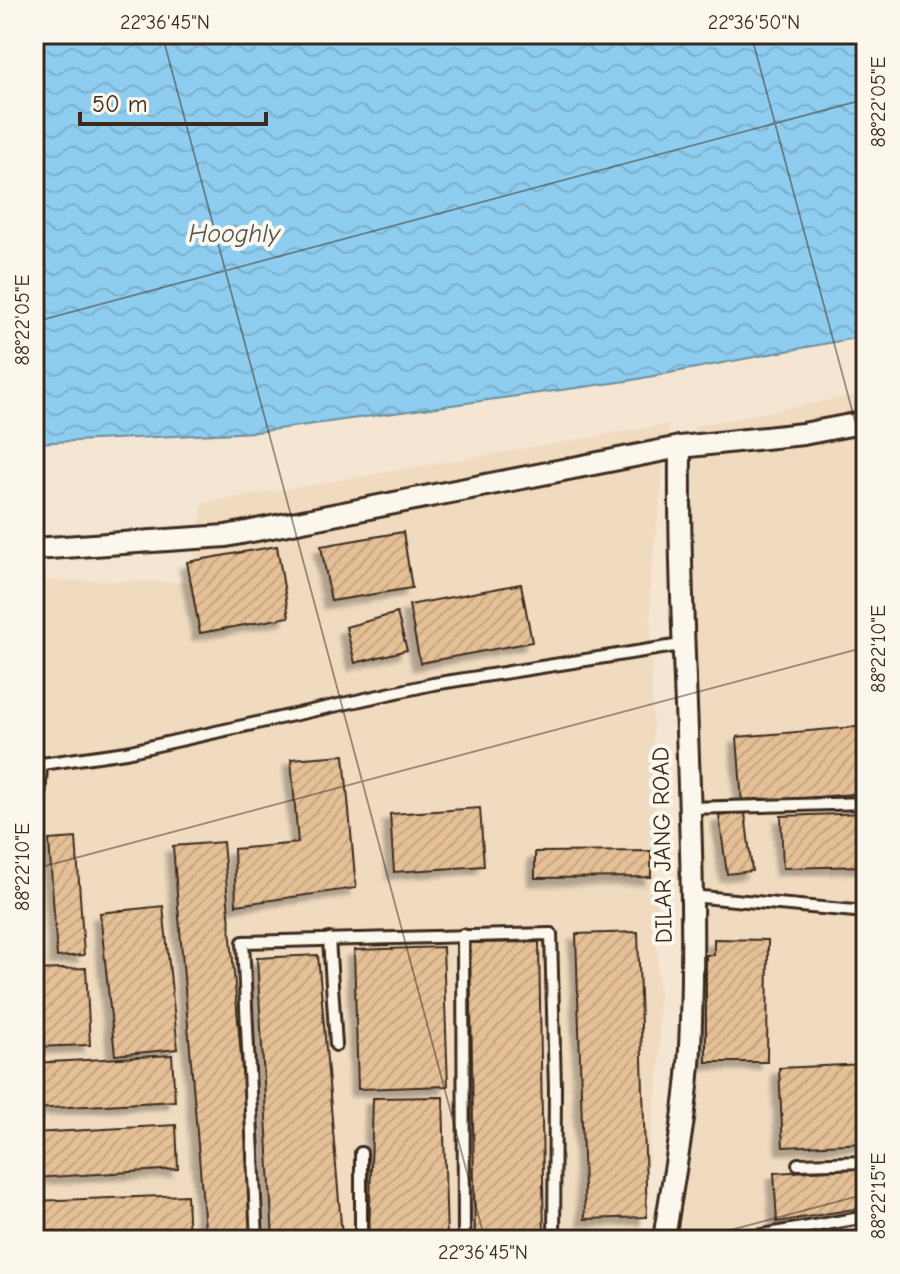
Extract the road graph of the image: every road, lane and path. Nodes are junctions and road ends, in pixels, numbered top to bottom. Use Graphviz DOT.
graph roads {
  1 [pos="866,422"];
  2 [pos="680,447"];
  3 [pos="34,549"];
  4 [pos="681,645"];
  5 [pos="35,765"];
  6 [pos="34,801"];
  7 [pos="866,803"];
  8 [pos="689,808"];
  9 [pos="691,896"];
  10 [pos="866,912"];
  11 [pos="463,935"];
  12 [pos="329,939"];
  13 [pos="336,1045"];
  14 [pos="361,1153"];
  15 [pos="866,1162"];
  16 [pos="798,1164"];
  17 [pos="866,1217"];
  18 [pos="794,1235"];
  19 [pos="257,1240"];
  20 [pos="361,1240"];
  21 [pos="464,1240"];
  22 [pos="554,1240"];
  23 [pos="664,1240"];
  24 [pos="734,1240"];
  1 -- 2 [label="street"];
  2 -- 3 [label="street"];
  2 -- 4 [label="street, DILAR JANG ROAD"];
  4 -- 5 [label="lane"];
  4 -- 8 [label="street, DILAR JANG ROAD"];
  5 -- 6 [label="street"];
  7 -- 8 [label="lane"];
  8 -- 9 [label="street, DILAR JANG ROAD"];
  9 -- 10 [label="lane"];
  9 -- 23 [label="street, DILAR JANG ROAD"];
  11 -- 12 [label="lane"];
  11 -- 21 [label="lane"];
  11 -- 22 [label="lane"];
  12 -- 13 [label="lane"];
  12 -- 19 [label="lane"];
  14 -- 20 [label="lane"];
  15 -- 16 [label="lane"];
  17 -- 18 [label="lane"];
  18 -- 24 [label="lane"];
}
